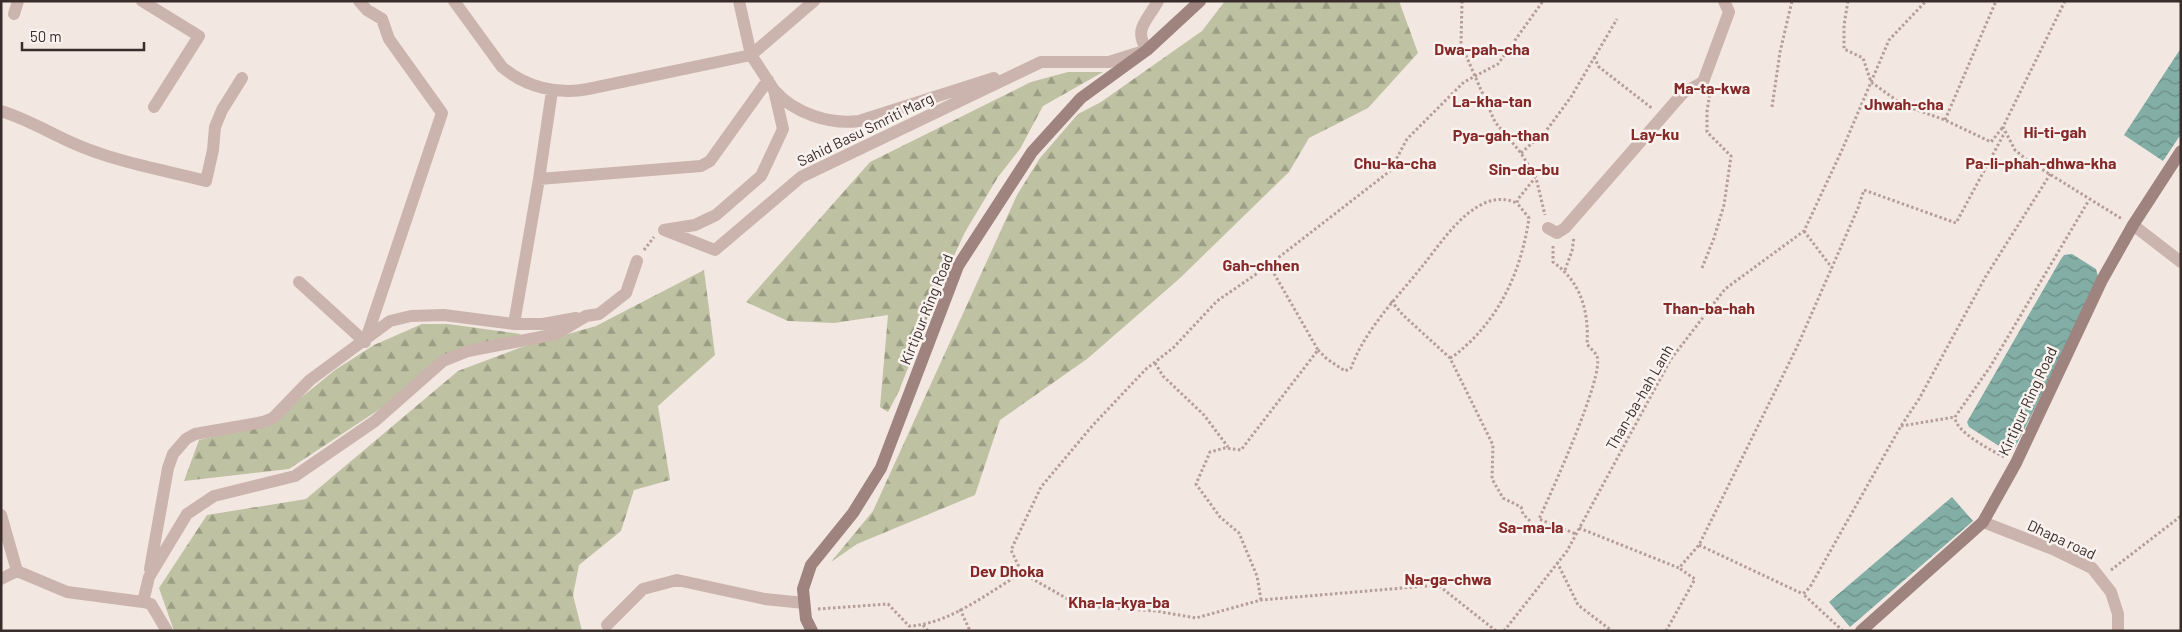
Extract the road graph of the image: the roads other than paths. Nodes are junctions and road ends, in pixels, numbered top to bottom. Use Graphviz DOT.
graph roads {
  1 [pos="18,1"];
  2 [pos="142,1"];
  3 [pos="358,1"];
  4 [pos="454,1"];
  5 [pos="739,1"];
  6 [pos="814,1"];
  7 [pos="1158,1"];
  8 [pos="1200,1"];
  9 [pos="1724,1"];
  10 [pos="14,14"];
  11 [pos="1147,50"];
  12 [pos="751,55"];
  13 [pos="1041,62"];
  14 [pos="242,78"];
  15 [pos="771,85"];
  16 [pos="552,90"];
  17 [pos="154,107"];
  18 [pos="1,111"];
  19 [pos="2181,152"];
  20 [pos="539,180"];
  21 [pos="2133,226"];
  22 [pos="1550,229"];
  23 [pos="637,261"];
  24 [pos="2181,262"];
  25 [pos="299,282"];
  26 [pos="586,316"];
  27 [pos="514,324"];
  28 [pos="365,342"];
  29 [pos="1,515"];
  30 [pos="1983,522"];
  31 [pos="17,571"];
  32 [pos="149,577"];
  33 [pos="1,579"];
  34 [pos="142,602"];
  35 [pos="804,606"];
  36 [pos="606,625"];
  37 [pos="166,631"];
  38 [pos="812,631"];
  39 [pos="1861,631"];
  40 [pos="2118,631"];
  1 -- 10 [label="street"];
  2 -- 17 [label="street"];
  3 -- 28 [label="street"];
  4 -- 16 [label="street"];
  5 -- 12 [label="street"];
  6 -- 12 [label="street"];
  7 -- 11 [label="street"];
  8 -- 11 [label="street, Kirtipur Ring Road"];
  9 -- 22 [label="street"];
  11 -- 13 [label="street, Sahid Basu Smriti Marg"];
  11 -- 35 [label="street, Kirtipur Ring Road"];
  12 -- 15 [label="street, Sahid Basu Smriti Marg"];
  12 -- 16 [label="street"];
  13 -- 15 [label="street"];
  13 -- 15 [label="street, Sahid Basu Smriti Marg"];
  14 -- 18 [label="street"];
  15 -- 20 [label="street"];
  16 -- 20 [label="street"];
  19 -- 21 [label="street, Kirtipur Ring Road"];
  20 -- 27 [label="street"];
  21 -- 24 [label="street"];
  21 -- 30 [label="street, Kirtipur Ring Road"];
  23 -- 26 [label="street"];
  25 -- 28 [label="street"];
  26 -- 27 [label="street"];
  26 -- 32 [label="street"];
  27 -- 28 [label="street"];
  28 -- 32 [label="street"];
  29 -- 31 [label="street"];
  30 -- 39 [label="street, Kirtipur Ring Road"];
  30 -- 40 [label="street, Dhapa road"];
  31 -- 33 [label="street"];
  31 -- 34 [label="street"];
  32 -- 34 [label="street"];
  34 -- 37 [label="street"];
  35 -- 36 [label="street"];
  35 -- 38 [label="street, Kirtipur Ring Road"];
}
